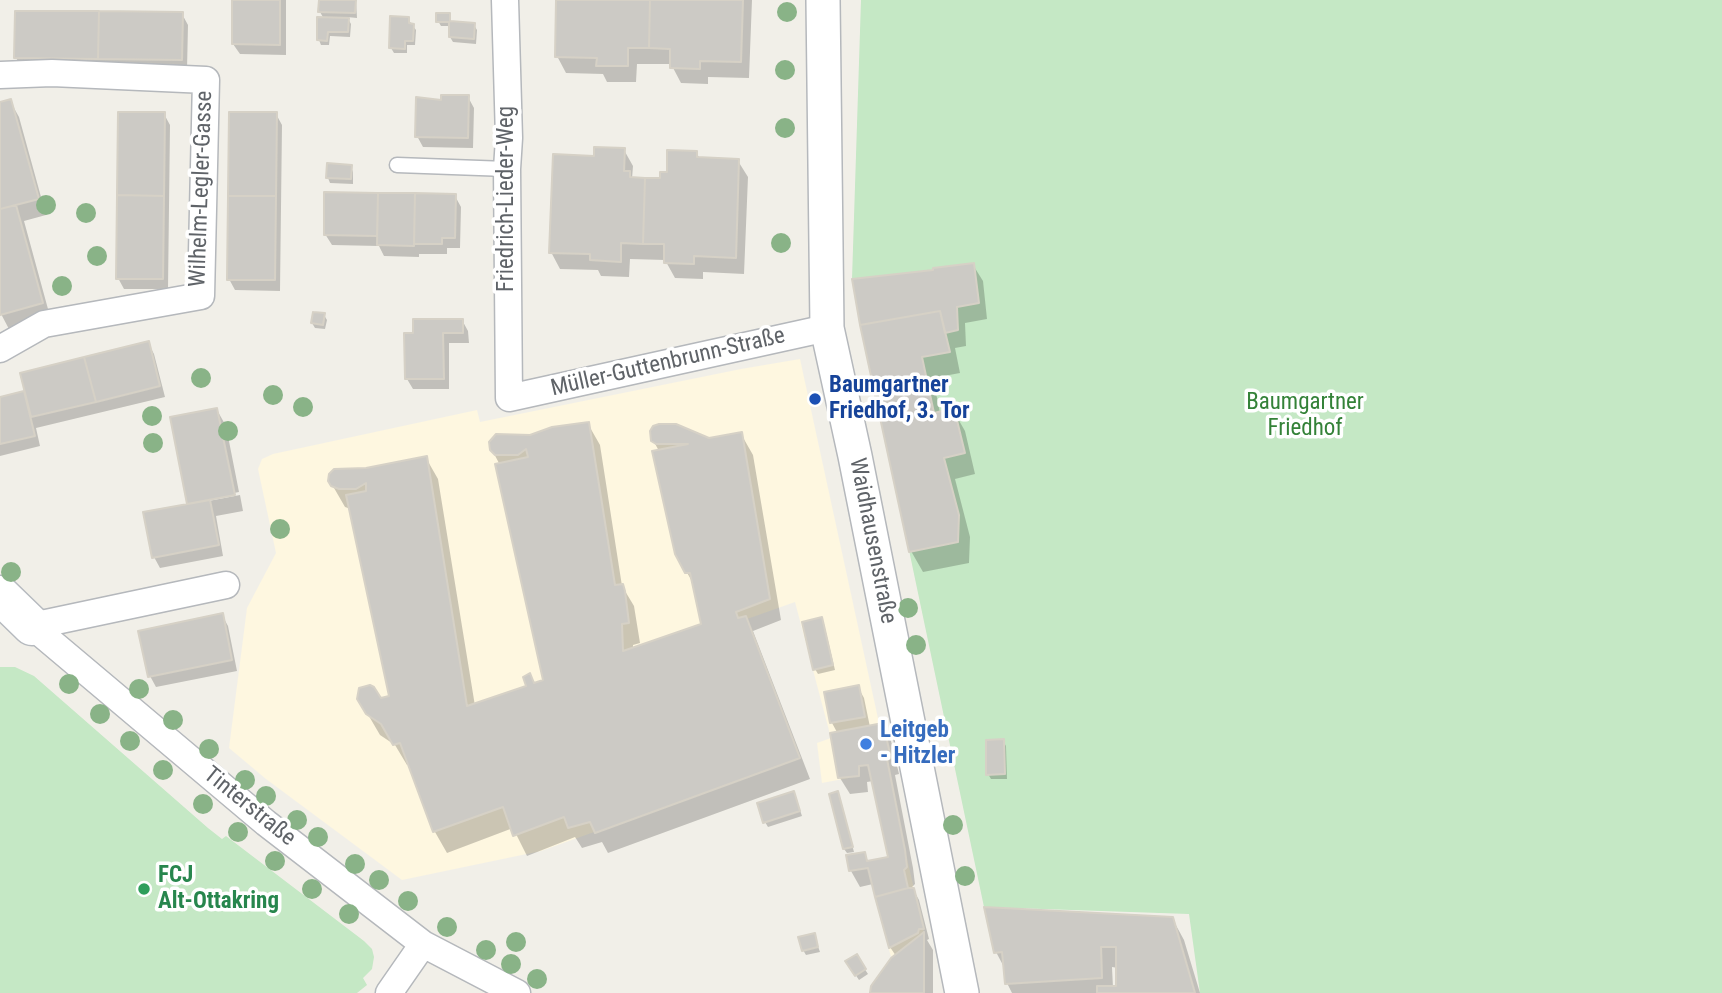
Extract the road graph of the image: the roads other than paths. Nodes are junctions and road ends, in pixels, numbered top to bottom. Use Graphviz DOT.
graph roads {
  1 [pos="505,0"];
  2 [pos="823,0"];
  3 [pos="0,75"];
  4 [pos="397,165"];
  5 [pos="507,169"];
  6 [pos="827,328"];
  7 [pos="0,349"];
  8 [pos="509,398"];
  9 [pos="226,585"];
  10 [pos="0,595"];
  11 [pos="16,630"];
  12 [pos="423,944"];
  13 [pos="388,993"];
  14 [pos="517,993"];
  15 [pos="962,993"];
  1 -- 5 [label="street, Friedrich-Lieder-Weg"];
  2 -- 6 [label="street, Waidhausenstraße"];
  3 -- 7 [label="street, Wilhelm-Legler-Gasse"];
  4 -- 5 [label="lane"];
  5 -- 8 [label="street, Friedrich-Lieder-Weg"];
  6 -- 8 [label="street, Müller-Guttenbrunn-Straße"];
  6 -- 15 [label="street, Waidhausenstraße"];
  9 -- 11 [label="street"];
  10 -- 11 [label="main road, Tinterstraße"];
  11 -- 12 [label="street, Tinterstraße"];
  12 -- 13 [label="street"];
  12 -- 14 [label="street, Tinterstraße"];
}
